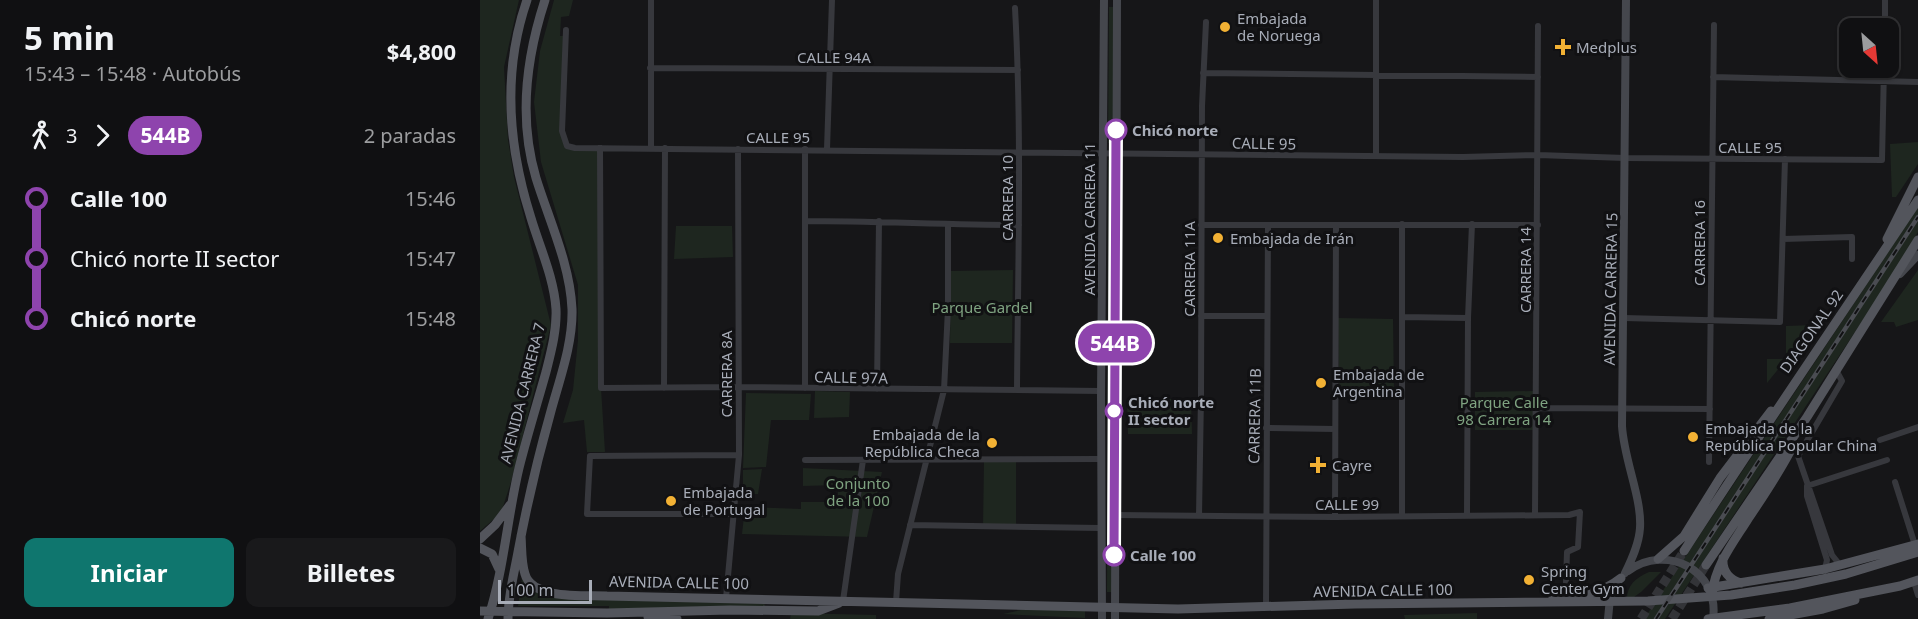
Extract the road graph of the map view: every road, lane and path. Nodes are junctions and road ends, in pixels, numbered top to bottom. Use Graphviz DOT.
graph roads {
  1 [pos="527,0"];
  2 [pos="545,0"];
  3 [pos="651,0"];
  4 [pos="832,0"];
  5 [pos="1104,0"];
  6 [pos="1117,0"];
  7 [pos="1376,0"];
  8 [pos="1626,0"];
  9 [pos="1885,0"];
  10 [pos="1015,8"];
  11 [pos="1885,18"];
  12 [pos="1206,22"];
  13 [pos="1714,25"];
  14 [pos="1538,26"];
  15 [pos="566,30"];
  16 [pos="650,68"];
  17 [pos="830,69"];
  18 [pos="1018,70"];
  19 [pos="1203,73"];
  20 [pos="1376,75"];
  21 [pos="1538,77"];
  22 [pos="1713,77"];
  23 [pos="1884,81"];
  24 [pos="1918,82"];
  25 [pos="600,148"];
  26 [pos="651,148"];
  27 [pos="665,148"];
  28 [pos="738,149"];
  29 [pos="805,149"];
  30 [pos="827,149"];
  31 [pos="1019,152"];
  32 [pos="1102,153"];
  33 [pos="1116,153"];
  34 [pos="1203,154"];
  35 [pos="1539,155"];
  36 [pos="1376,156"];
  37 [pos="1625,158"];
  38 [pos="1711,158"];
  39 [pos="1785,159"];
  40 [pos="1918,177"];
  41 [pos="1918,200"];
  42 [pos="805,221"];
  43 [pos="879,221"];
  44 [pos="1402,224"];
  45 [pos="1472,224"];
  46 [pos="948,225"];
  47 [pos="1019,225"];
  48 [pos="1201,225"];
  49 [pos="1268,225"];
  50 [pos="1336,225"];
  51 [pos="1538,225"];
  52 [pos="1783,239"];
  53 [pos="1918,240"];
  54 [pos="1918,255"];
  55 [pos="1852,259"];
  56 [pos="1874,266"];
  57 [pos="1895,279"];
  58 [pos="1201,316"];
  59 [pos="1268,316"];
  60 [pos="1402,317"];
  61 [pos="1468,318"];
  62 [pos="1624,318"];
  63 [pos="1711,320"];
  64 [pos="1835,370"];
  65 [pos="1791,386"];
  66 [pos="738,387"];
  67 [pos="664,388"];
  68 [pos="805,388"];
  69 [pos="877,389"];
  70 [pos="1017,389"];
  71 [pos="944,390"];
  72 [pos="1101,391"];
  73 [pos="1537,408"];
  74 [pos="1622,409"];
  75 [pos="1710,409"];
  76 [pos="1807,417"];
  77 [pos="1918,427"];
  78 [pos="1266,428"];
  79 [pos="1335,429"];
  80 [pos="1880,440"];
  81 [pos="739,456"];
  82 [pos="1798,456"];
  83 [pos="926,459"];
  84 [pos="1101,459"];
  85 [pos="805,460"];
  86 [pos="863,460"];
  87 [pos="1887,460"];
  88 [pos="1709,462"];
  89 [pos="1784,466"];
  90 [pos="1895,482"];
  91 [pos="1807,486"];
  92 [pos="511,503"];
  93 [pos="734,514"];
  94 [pos="1115,515"];
  95 [pos="1467,515"];
  96 [pos="1535,515"];
  97 [pos="1198,516"];
  98 [pos="1265,516"];
  99 [pos="1402,516"];
  100 [pos="1335,517"];
  101 [pos="910,525"];
  102 [pos="1101,528"];
  103 [pos="521,536"];
  104 [pos="480,539"];
  105 [pos="1917,547"];
  106 [pos="480,548"];
  107 [pos="1684,551"];
  108 [pos="1723,558"];
  109 [pos="1658,559"];
  110 [pos="1706,565"];
  111 [pos="1840,566"];
  112 [pos="1825,569"];
  113 [pos="500,572"];
  114 [pos="1623,575"];
  115 [pos="1916,581"];
  116 [pos="1566,582"];
  117 [pos="1749,583"];
  118 [pos="1900,586"];
  119 [pos="1711,591"];
  120 [pos="1918,595"];
  121 [pos="726,598"];
  122 [pos="786,600"];
  123 [pos="843,601"];
  124 [pos="896,602"];
  125 [pos="1355,604"];
  126 [pos="1102,607"];
  127 [pos="1266,607"];
  128 [pos="1114,608"];
  129 [pos="770,610"];
  130 [pos="480,611"];
  131 [pos="607,613"];
  132 [pos="788,615"];
  133 [pos="489,619"];
  134 [pos="508,619"];
  135 [pos="677,619"];
  136 [pos="1102,619"];
  137 [pos="1115,619"];
  138 [pos="1608,619"];
  139 [pos="1707,619"];
  140 [pos="1713,619"];
  141 [pos="1769,619"];
  1 -- 92 [label="main road, AVENIDA CARRERA 7"];
  2 -- 103 [label="main road"];
  3 -- 16 [label="street"];
  4 -- 17 [label="street"];
  5 -- 32 [label="main road, AVENIDA CARRERA 11"];
  6 -- 33 [label="main road, AVENIDA CARRERA 11"];
  7 -- 20 [label="street"];
  8 -- 37 [label="main road, AVENIDA CARRERA 15"];
  9 -- 11 [label="street"];
  10 -- 18 [label="street, CARRERA 10"];
  12 -- 19 [label="street, CARRERA 11A"];
  13 -- 22 [label="street, CARRERA 16"];
  14 -- 21 [label="street, CARRERA 14"];
  15 -- 25 [label="street, CALLE 95"];
  16 -- 17 [label="street, CALLE 94A"];
  16 -- 26 [label="street"];
  17 -- 18 [label="street, CALLE 94A"];
  17 -- 30 [label="street"];
  18 -- 31 [label="street, CARRERA 10"];
  19 -- 20 [label="street"];
  19 -- 34 [label="street, CARRERA 11A"];
  20 -- 21 [label="street"];
  20 -- 36 [label="street"];
  21 -- 35 [label="street, CARRERA 14"];
  22 -- 23 [label="street"];
  22 -- 38 [label="street, CARRERA 16"];
  23 -- 24 [label="street"];
  23 -- 39 [label="street, CALLE 95"];
  25 -- 26 [label="street, CALLE 95"];
  25 -- 67 [label="street, CALLE 97A"];
  26 -- 27 [label="street, CALLE 95"];
  27 -- 28 [label="street, CALLE 95"];
  27 -- 67 [label="street"];
  28 -- 29 [label="street, CALLE 95"];
  28 -- 66 [label="street, CARRERA 8A"];
  29 -- 30 [label="street, CALLE 95"];
  29 -- 42 [label="street"];
  30 -- 31 [label="street, CALLE 95"];
  31 -- 32 [label="street, CALLE 95"];
  31 -- 47 [label="street, CARRERA 10"];
  32 -- 33 [label="street, CALLE 95"];
  32 -- 72 [label="main road, AVENIDA CARRERA 11"];
  33 -- 34 [label="street, CALLE 95"];
  33 -- 94 [label="main road, AVENIDA CARRERA 11"];
  34 -- 36 [label="street, CALLE 95"];
  34 -- 48 [label="street, CARRERA 11A"];
  35 -- 36 [label="street, CALLE 95"];
  35 -- 37 [label="street, CALLE 95"];
  35 -- 51 [label="street, CARRERA 14"];
  37 -- 38 [label="street, CALLE 95"];
  37 -- 62 [label="main road, AVENIDA CARRERA 15"];
  38 -- 39 [label="street, CALLE 95"];
  38 -- 63 [label="street, CARRERA 16"];
  39 -- 52 [label="street"];
  40 -- 56 [label="main road"];
  41 -- 56 [label="main road, DIAGONAL 92"];
  42 -- 43 [label="street"];
  42 -- 68 [label="street"];
  43 -- 46 [label="street"];
  43 -- 69 [label="street"];
  44 -- 45 [label="street"];
  44 -- 50 [label="street"];
  44 -- 60 [label="street"];
  45 -- 51 [label="street"];
  45 -- 61 [label="street"];
  46 -- 47 [label="street"];
  46 -- 71 [label="street"];
  47 -- 70 [label="street, CARRERA 10"];
  48 -- 49 [label="street"];
  48 -- 58 [label="street, CARRERA 11A"];
  49 -- 50 [label="street"];
  49 -- 59 [label="street, CARRERA 11B"];
  50 -- 79 [label="street"];
  51 -- 73 [label="street, CARRERA 14"];
  52 -- 55 [label="street"];
  52 -- 63 [label="street"];
  53 -- 57 [label="main road"];
  54 -- 57 [label="main road"];
  56 -- 65 [label="main road, DIAGONAL 92"];
  57 -- 64 [label="main road"];
  58 -- 59 [label="street"];
  58 -- 97 [label="street, CARRERA 11A"];
  59 -- 78 [label="street, CARRERA 11B"];
  60 -- 61 [label="street"];
  60 -- 99 [label="street"];
  61 -- 95 [label="street"];
  62 -- 63 [label="street"];
  62 -- 74 [label="main road, AVENIDA CARRERA 15"];
  63 -- 75 [label="street, CARRERA 16"];
  64 -- 76 [label="main road"];
  64 -- 82 [label="street"];
  65 -- 107 [label="main road, DIAGONAL 92"];
  65 -- 109 [label="main road"];
  66 -- 67 [label="street, CALLE 97A"];
  66 -- 68 [label="street, CALLE 97A"];
  66 -- 81 [label="street, CARRERA 8A"];
  68 -- 69 [label="street, CALLE 97A"];
  69 -- 71 [label="street, CALLE 97A"];
  70 -- 71 [label="street, CALLE 97A"];
  70 -- 72 [label="street, CALLE 97A"];
  71 -- 83 [label="street"];
  72 -- 84 [label="main road, AVENIDA CARRERA 11"];
  73 -- 74 [label="street"];
  73 -- 96 [label="street, CARRERA 14"];
  74 -- 75 [label="street"];
  74 -- 114 [label="main road, AVENIDA CARRERA 15"];
  75 -- 88 [label="street, CARRERA 16"];
  76 -- 89 [label="main road"];
  76 -- 110 [label="main road"];
  77 -- 80 [label="street"];
  78 -- 79 [label="street"];
  78 -- 98 [label="street, CARRERA 11B"];
  79 -- 100 [label="street"];
  81 -- 93 [label="street, CARRERA 8A"];
  81 -- 93 [label="street"];
  82 -- 89 [label="main road"];
  82 -- 91 [label="street"];
  83 -- 84 [label="street"];
  83 -- 86 [label="street"];
  83 -- 101 [label="street"];
  84 -- 102 [label="main road, AVENIDA CARRERA 11"];
  85 -- 86 [label="street"];
  86 -- 123 [label="street"];
  87 -- 91 [label="street"];
  89 -- 108 [label="main road"];
  90 -- 105 [label="street"];
  91 -- 111 [label="street"];
  91 -- 112 [label="street"];
  92 -- 104 [label="main road"];
  92 -- 113 [label="main road, AVENIDA CARRERA 7"];
  93 -- 121 [label="street, CARRERA 8A"];
  94 -- 97 [label="street, CALLE 99"];
  94 -- 128 [label="main road, AVENIDA CARRERA 11"];
  95 -- 96 [label="street, CALLE 99"];
  95 -- 99 [label="street, CALLE 99"];
  96 -- 116 [label="street, CALLE 99"];
  97 -- 98 [label="street, CALLE 99"];
  98 -- 100 [label="street, CALLE 99"];
  98 -- 127 [label="street, CARRERA 11B"];
  99 -- 100 [label="street, CALLE 99"];
  101 -- 102 [label="street"];
  101 -- 124 [label="street"];
  102 -- 126 [label="main road, AVENIDA CARRERA 11"];
  103 -- 121 [label="main road, AVENIDA CALLE 100"];
  103 -- 134 [label="main road"];
  105 -- 111 [label="main road"];
  105 -- 125 [label="main road, AVENIDA CALLE 100"];
  106 -- 113 [label="main road"];
  108 -- 117 [label="main road"];
  108 -- 119 [label="main road"];
  109 -- 114 [label="main road"];
  109 -- 119 [label="main road"];
  111 -- 112 [label="main road"];
  112 -- 117 [label="main road"];
  113 -- 133 [label="main road, AVENIDA CARRERA 7"];
  114 -- 125 [label="main road"];
  114 -- 138 [label="main road, AVENIDA CARRERA 15"];
  115 -- 118 [label="main road"];
  115 -- 120 [label="street"];
  117 -- 119 [label="main road"];
  118 -- 139 [label="main road"];
  118 -- 141 [label="main road"];
  119 -- 140 [label="main road"];
  121 -- 122 [label="main road, AVENIDA CALLE 100"];
  122 -- 123 [label="main road, AVENIDA CALLE 100"];
  122 -- 129 [label="main road"];
  123 -- 124 [label="main road, AVENIDA CALLE 100"];
  123 -- 132 [label="main road, AVENIDA CALLE 100"];
  124 -- 126 [label="main road, AVENIDA CALLE 100"];
  125 -- 127 [label="main road, AVENIDA CALLE 100"];
  126 -- 128 [label="main road, AVENIDA CALLE 100"];
  126 -- 136 [label="main road, AVENIDA CARRERA 11"];
  127 -- 128 [label="main road, AVENIDA CALLE 100"];
  128 -- 137 [label="main road, AVENIDA CARRERA 11"];
  129 -- 131 [label="main road, AVENIDA CALLE 100"];
  129 -- 132 [label="main road, AVENIDA CALLE 100"];
  130 -- 131 [label="main road, AVENIDA CALLE 100"];
  131 -- 135 [label="main road, AVENIDA CALLE 100"];
}
